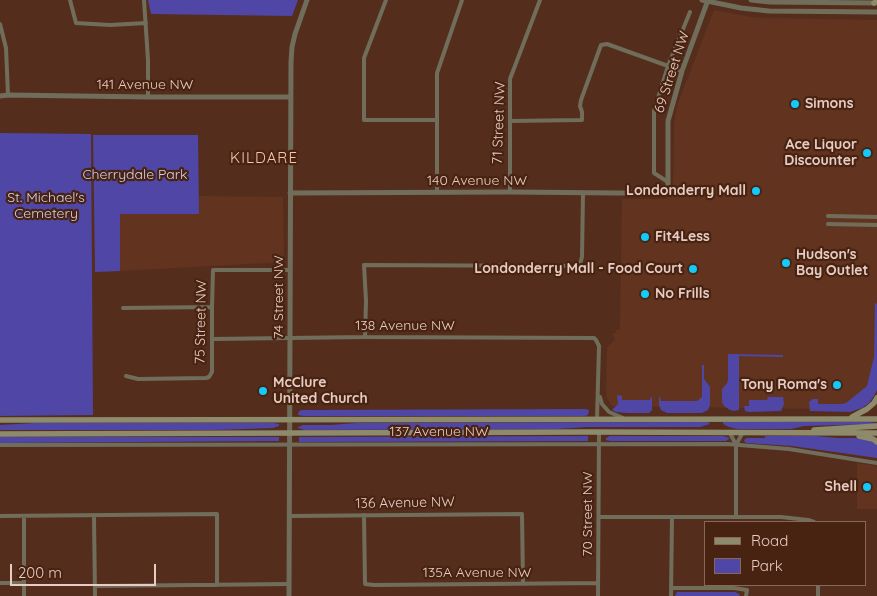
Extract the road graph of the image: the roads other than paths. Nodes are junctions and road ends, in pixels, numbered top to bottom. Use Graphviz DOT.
graph roads {
  1 [pos="70,0"];
  2 [pos="144,0"];
  3 [pos="307,0"];
  4 [pos="386,0"];
  5 [pos="462,0"];
  6 [pos="540,0"];
  7 [pos="751,0"];
  8 [pos="706,1"];
  9 [pos="876,2"];
  10 [pos="690,12"];
  11 [pos="877,12"];
  12 [pos="146,23"];
  13 [pos="0,24"];
  14 [pos="668,66"];
  15 [pos="682,71"];
  16 [pos="8,95"];
  17 [pos="0,96"];
  18 [pos="148,97"];
  19 [pos="290,97"];
  20 [pos="437,120"];
  21 [pos="510,121"];
  22 [pos="668,182"];
  23 [pos="437,192"];
  24 [pos="510,192"];
  25 [pos="665,192"];
  26 [pos="290,193"];
  27 [pos="582,193"];
  28 [pos="828,216"];
  29 [pos="877,217"];
  30 [pos="828,224"];
  31 [pos="877,225"];
  32 [pos="290,270"];
  33 [pos="212,307"];
  34 [pos="123,308"];
  35 [pos="365,337"];
  36 [pos="290,338"];
  37 [pos="212,339"];
  38 [pos="126,376"];
  39 [pos="598,393"];
  40 [pos="877,398"];
  41 [pos="598,419"];
  42 [pos="627,419"];
  43 [pos="849,419"];
  44 [pos="877,419"];
  45 [pos="0,420"];
  46 [pos="290,420"];
  47 [pos="877,426"];
  48 [pos="599,432"];
  49 [pos="730,432"];
  50 [pos="743,432"];
  51 [pos="290,433"];
  52 [pos="794,433"];
  53 [pos="850,433"];
  54 [pos="877,433"];
  55 [pos="0,434"];
  56 [pos="877,442"];
  57 [pos="599,444"];
  58 [pos="736,444"];
  59 [pos="289,445"];
  60 [pos="0,446"];
  61 [pos="877,463"];
  62 [pos="364,515"];
  63 [pos="0,516"];
  64 [pos="24,516"];
  65 [pos="94,516"];
  66 [pos="289,516"];
  67 [pos="599,517"];
  68 [pos="672,517"];
  69 [pos="736,517"];
  70 [pos="811,521"];
  71 [pos="0,583"];
  72 [pos="24,583"];
  73 [pos="598,583"];
  74 [pos="289,584"];
  75 [pos="523,584"];
  76 [pos="218,585"];
  77 [pos="95,586"];
  78 [pos="671,588"];
  79 [pos="24,596"];
  80 [pos="95,596"];
  81 [pos="289,596"];
  82 [pos="598,596"];
  83 [pos="671,596"];
  84 [pos="746,596"];
  1 -- 12 [label="street"];
  2 -- 12 [label="street"];
  3 -- 19 [label="street, 74 Street NW"];
  4 -- 20 [label="street"];
  5 -- 20 [label="street"];
  6 -- 21 [label="street, 71 Street NW"];
  7 -- 9 [label="street"];
  8 -- 11 [label="street"];
  8 -- 15 [label="street, 69 Street NW"];
  10 -- 14 [label="street, 69 Street NW"];
  12 -- 18 [label="street"];
  13 -- 16 [label="street"];
  14 -- 15 [label="street"];
  14 -- 21 [label="street"];
  14 -- 22 [label="street, 69 Street NW"];
  15 -- 22 [label="street, 69 Street NW"];
  16 -- 17 [label="street, 141 Avenue NW"];
  16 -- 18 [label="street, 141 Avenue NW"];
  18 -- 19 [label="street, 141 Avenue NW"];
  19 -- 26 [label="street, 74 Street NW"];
  20 -- 23 [label="street"];
  21 -- 24 [label="street, 71 Street NW"];
  22 -- 25 [label="street, 69 Street NW"];
  23 -- 24 [label="street, 140 Avenue NW"];
  23 -- 26 [label="street, 140 Avenue NW"];
  24 -- 27 [label="street, 140 Avenue NW"];
  25 -- 27 [label="street, 140 Avenue NW"];
  26 -- 32 [label="street, 74 Street NW"];
  27 -- 35 [label="street"];
  28 -- 29 [label="street"];
  30 -- 31 [label="street"];
  32 -- 33 [label="street, 75 Street NW"];
  32 -- 36 [label="street, 74 Street NW"];
  33 -- 34 [label="street"];
  33 -- 37 [label="street, 75 Street NW"];
  35 -- 36 [label="street, 138 Avenue NW"];
  35 -- 39 [label="street, 138 Avenue NW"];
  36 -- 37 [label="street, 138 Avenue NW"];
  36 -- 46 [label="street, 74 Street NW"];
  37 -- 38 [label="street, 75 Street NW"];
  39 -- 41 [label="street"];
  39 -- 42 [label="street, 137 Avenue NW"];
  40 -- 43 [label="main road"];
  41 -- 42 [label="main road, 137 Avenue NW"];
  41 -- 46 [label="main road, 137 Avenue NW"];
  42 -- 43 [label="main road, 137 Avenue NW"];
  43 -- 44 [label="main road, 137 Avenue NW"];
  45 -- 46 [label="main road, 137 Avenue NW"];
  46 -- 51 [label="street, 74 Street NW"];
  47 -- 52 [label="main road"];
  48 -- 49 [label="main road, 137 Avenue NW"];
  48 -- 51 [label="main road, 137 Avenue NW"];
  48 -- 57 [label="street, 70 Street NW"];
  49 -- 50 [label="main road, 137 Avenue NW"];
  49 -- 58 [label="street"];
  50 -- 52 [label="main road, 137 Avenue NW"];
  50 -- 58 [label="street"];
  51 -- 55 [label="main road, 137 Avenue NW"];
  51 -- 59 [label="street, 74 Street NW"];
  52 -- 53 [label="main road, 137 Avenue NW"];
  53 -- 54 [label="main road, 137 Avenue NW"];
  53 -- 56 [label="main road"];
  57 -- 58 [label="street, 137 Avenue NW"];
  57 -- 59 [label="street, 137 Avenue NW"];
  57 -- 67 [label="street, 70 Street NW"];
  58 -- 61 [label="street, 137 Avenue NW"];
  58 -- 69 [label="street"];
  59 -- 60 [label="street, 137 Avenue NW"];
  59 -- 66 [label="street, 74 Street NW"];
  62 -- 66 [label="street, 136 Avenue NW"];
  62 -- 75 [label="street, 136 Avenue NW"];
  62 -- 75 [label="street, 135A Avenue NW"];
  63 -- 64 [label="street"];
  64 -- 65 [label="street"];
  64 -- 72 [label="street"];
  65 -- 76 [label="street"];
  65 -- 77 [label="street"];
  66 -- 74 [label="street, 74 Street NW"];
  67 -- 68 [label="street"];
  67 -- 73 [label="street, 70 Street NW"];
  68 -- 69 [label="street"];
  68 -- 78 [label="street"];
  69 -- 70 [label="street"];
  71 -- 72 [label="street"];
  72 -- 79 [label="street"];
  73 -- 75 [label="street, 135A Avenue NW"];
  73 -- 82 [label="street, 70 Street NW"];
  74 -- 76 [label="street"];
  74 -- 81 [label="street, 74 Street NW"];
  76 -- 77 [label="street"];
  77 -- 80 [label="street"];
  78 -- 83 [label="street"];
  78 -- 84 [label="street"];
}
